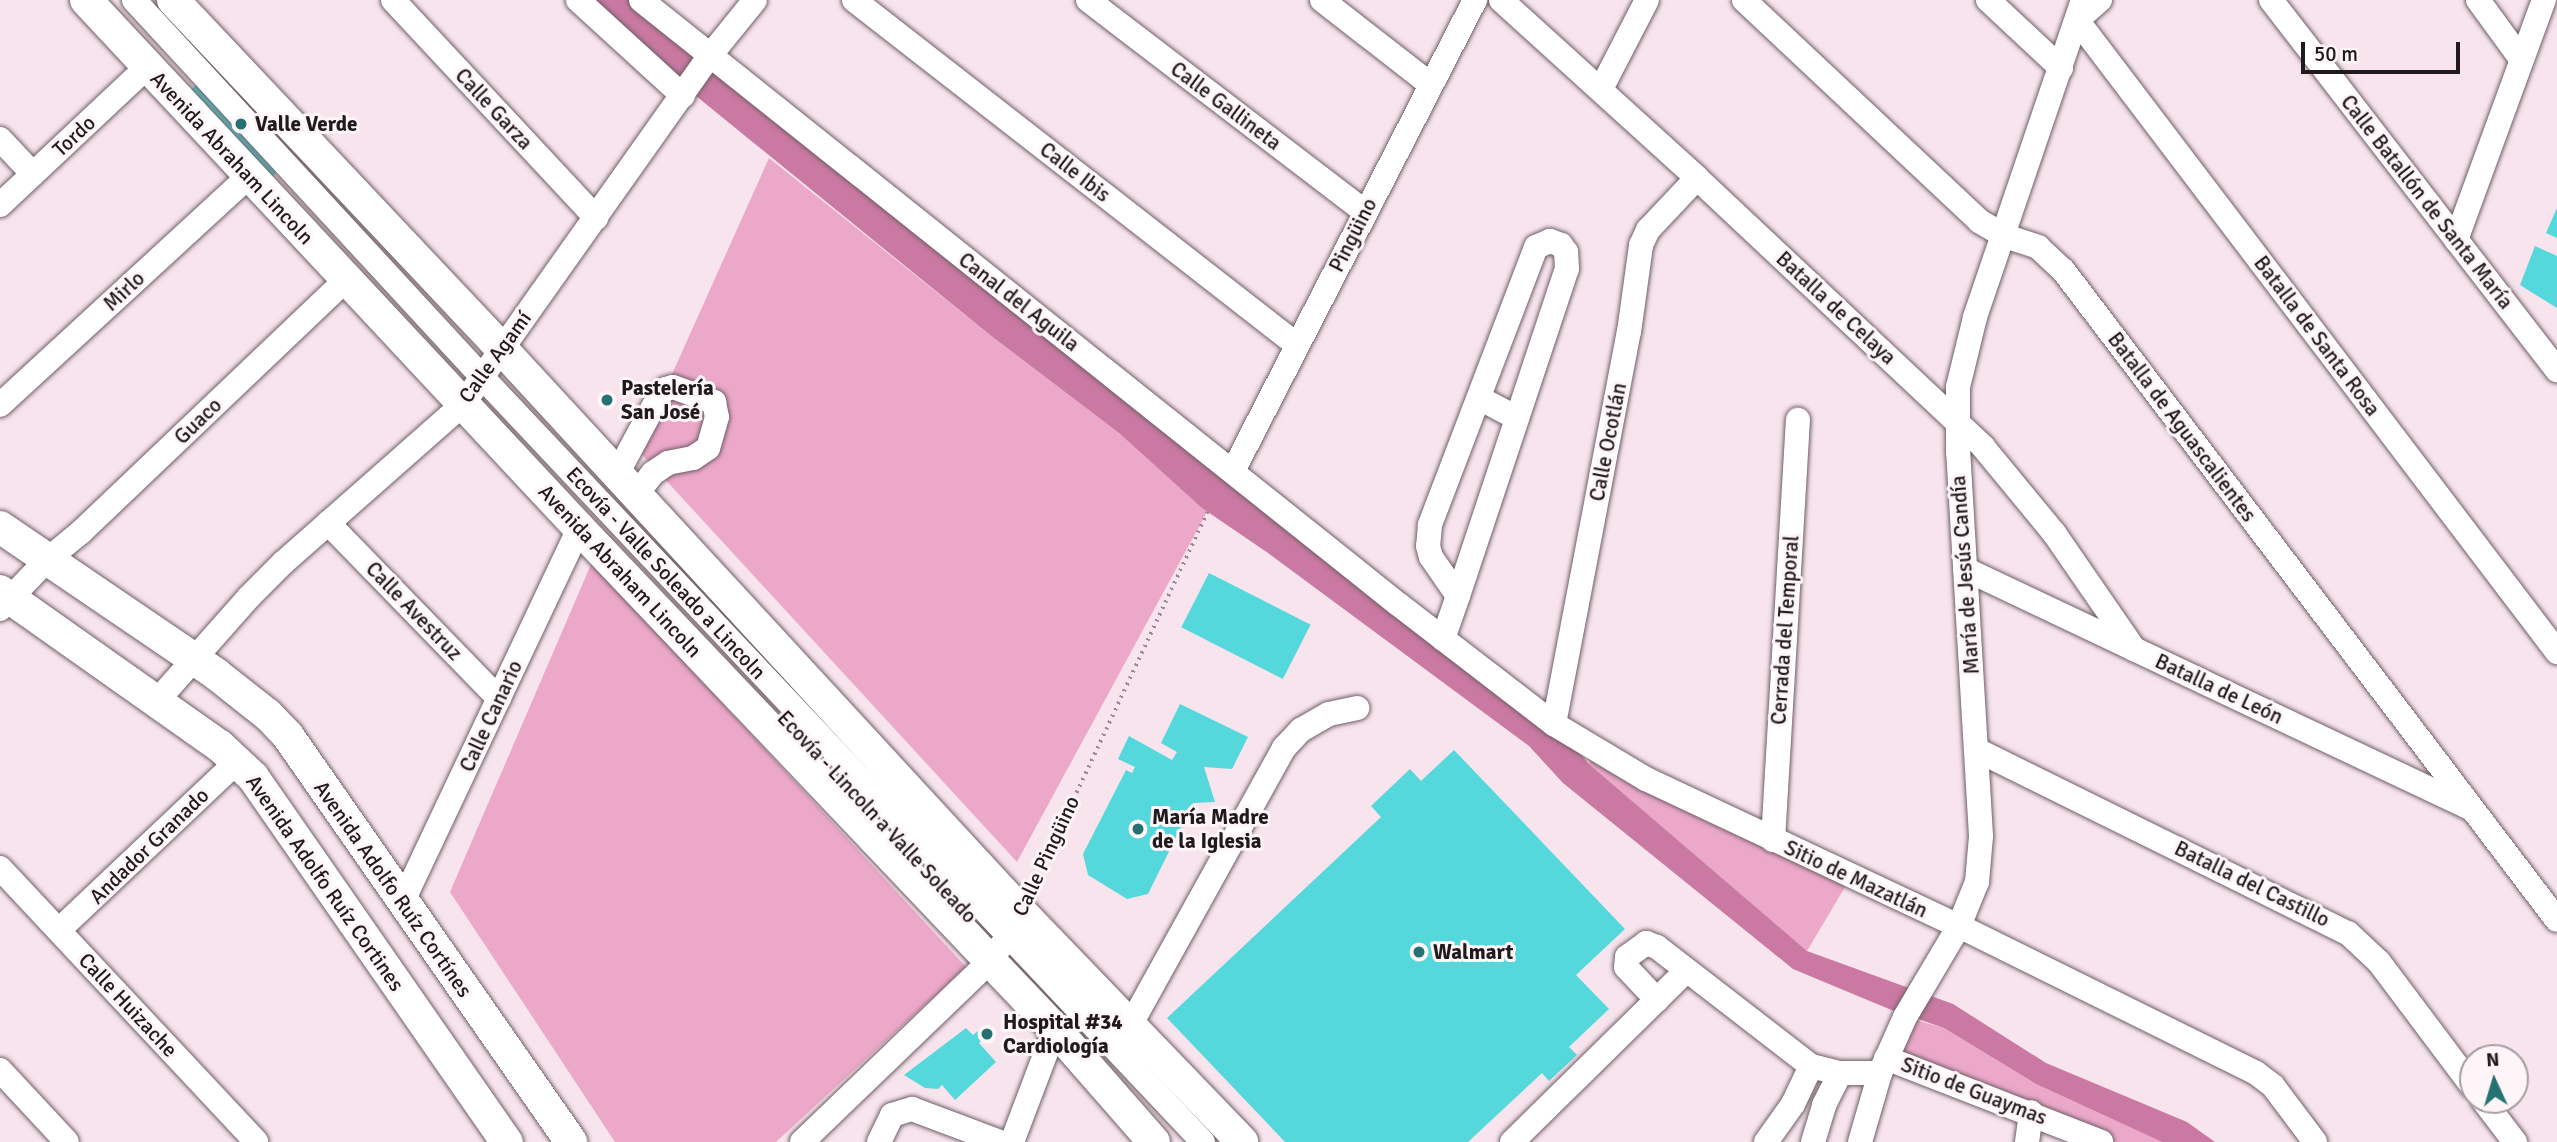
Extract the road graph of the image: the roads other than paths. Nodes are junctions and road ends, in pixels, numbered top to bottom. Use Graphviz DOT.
graph roads {
  1 [pos="86,0"];
  2 [pos="115,0"];
  3 [pos="134,0"];
  4 [pos="173,0"];
  5 [pos="393,0"];
  6 [pos="578,0"];
  7 [pos="641,0"];
  8 [pos="755,0"];
  9 [pos="853,0"];
  10 [pos="1088,0"];
  11 [pos="1322,0"];
  12 [pos="1475,0"];
  13 [pos="1501,0"];
  14 [pos="1647,0"];
  15 [pos="1744,0"];
  16 [pos="1988,0"];
  17 [pos="2100,0"];
  18 [pos="2272,0"];
  19 [pos="2478,0"];
  20 [pos="2544,0"];
  21 [pos="2080,10"];
  22 [pos="2521,59"];
  23 [pos="706,62"];
  24 [pos="147,67"];
  25 [pos="2061,68"];
  26 [pos="1431,85"];
  27 [pos="1601,89"];
  28 [pos="685,93"];
  29 [pos="0,139"];
  30 [pos="33,174"];
  31 [pos="248,177"];
  32 [pos="1697,178"];
  33 [pos="0,205"];
  34 [pos="1365,212"];
  35 [pos="596,218"];
  36 [pos="2005,236"];
  37 [pos="2456,240"];
  38 [pos="346,280"];
  39 [pos="1297,345"];
  40 [pos="502,349"];
  41 [pos="2557,370"];
  42 [pos="474,389"];
  43 [pos="1479,398"];
  44 [pos="0,405"];
  45 [pos="1517,418"];
  46 [pos="1798,420"];
  47 [pos="1956,420"];
  48 [pos="1233,471"];
  49 [pos="328,523"];
  50 [pos="0,527"];
  51 [pos="579,528"];
  52 [pos="47,560"];
  53 [pos="1965,569"];
  54 [pos="1458,596"];
  55 [pos="4,599"];
  56 [pos="1398,604"];
  57 [pos="1443,639"];
  58 [pos="2134,649"];
  59 [pos="2557,652"];
  60 [pos="193,659"];
  61 [pos="499,699"];
  62 [pos="157,701"];
  63 [pos="1357,708"];
  64 [pos="1554,724"];
  65 [pos="1976,750"];
  66 [pos="237,761"];
  67 [pos="2474,810"];
  68 [pos="1773,840"];
  69 [pos="0,868"];
  70 [pos="402,903"];
  71 [pos="2556,915"];
  72 [pos="1959,926"];
  73 [pos="59,930"];
  74 [pos="1004,939"];
  75 [pos="1686,971"];
  76 [pos="1657,1000"];
  77 [pos="1131,1024"];
  78 [pos="1055,1029"];
  79 [pos="1811,1066"];
  80 [pos="1883,1066"];
  81 [pos="2459,1068"];
  82 [pos="0,1070"];
  83 [pos="1840,1073"];
  84 [pos="2031,1112"];
  85 [pos="2494,1114"];
  86 [pos="67,1142"];
  87 [pos="256,1142"];
  88 [pos="507,1142"];
  89 [pos="571,1142"];
  90 [pos="802,1142"];
  91 [pos="879,1142"];
  92 [pos="1000,1142"];
  93 [pos="1012,1142"];
  94 [pos="1154,1142"];
  95 [pos="1182,1142"];
  96 [pos="1203,1142"];
  97 [pos="1242,1142"];
  98 [pos="1512,1142"];
  99 [pos="1766,1142"];
  100 [pos="1812,1142"];
  101 [pos="1860,1142"];
  102 [pos="2027,1142"];
  103 [pos="2101,1142"];
  104 [pos="2315,1142"];
  105 [pos="2515,1142"];
  1 -- 24 [label="main road, Avenida Abraham Lincoln"];
  2 -- 42 [label="street, Ecovía - Lincoln a Valle Soleado"];
  3 -- 42 [label="street"];
  4 -- 40 [label="main road"];
  5 -- 35 [label="street, Calle Garza"];
  6 -- 28 [label="street"];
  7 -- 23 [label="street, Canal del Aguila"];
  8 -- 23 [label="street, Calle Agamí"];
  9 -- 39 [label="street, Calle Ibis"];
  10 -- 34 [label="street, Calle Gallineta"];
  11 -- 26 [label="street"];
  12 -- 26 [label="street, Pingüino"];
  13 -- 27 [label="street, Batalla de Celaya"];
  14 -- 27 [label="street"];
  15 -- 36 [label="street, Batalla de Aguascalientes"];
  16 -- 25 [label="street"];
  17 -- 21 [label="street"];
  18 -- 37 [label="street, Calle Batallón de Santa María"];
  19 -- 22 [label="street"];
  20 -- 22 [label="street"];
  21 -- 25 [label="street, María de Jesús Candía"];
  21 -- 59 [label="street, Batalla de Santa Rosa"];
  22 -- 37 [label="street"];
  23 -- 28 [label="street, Calle Agamí"];
  23 -- 48 [label="street, Canal del Aguila"];
  24 -- 30 [label="street, Tordo"];
  24 -- 31 [label="main road, Avenida Abraham Lincoln"];
  25 -- 36 [label="street, María de Jesús Candía"];
  26 -- 34 [label="street, Pingüino"];
  27 -- 32 [label="street, Batalla de Celaya"];
  28 -- 35 [label="street, Calle Agamí"];
  29 -- 30 [label="street"];
  30 -- 33 [label="street, Tordo"];
  31 -- 38 [label="main road, Avenida Abraham Lincoln"];
  31 -- 44 [label="street, Mirlo"];
  32 -- 47 [label="street, Batalla de Celaya"];
  32 -- 64 [label="street, Calle Ocotlán"];
  34 -- 39 [label="street, Pingüino"];
  35 -- 40 [label="street, Calle Agamí"];
  36 -- 47 [label="street, María de Jesús Candía"];
  36 -- 67 [label="street, Batalla de Aguascalientes"];
  37 -- 41 [label="street, Calle Batallón de Santa María"];
  38 -- 42 [label="main road, Avenida Abraham Lincoln"];
  38 -- 52 [label="street, Guaco"];
  39 -- 48 [label="street, Pingüino"];
  40 -- 42 [label="street, Calle Agamí"];
  40 -- 74 [label="main road"];
  42 -- 49 [label="street, Calle Agamí"];
  42 -- 51 [label="main road, Avenida Abraham Lincoln"];
  42 -- 74 [label="street, Ecovía - Lincoln a Valle Soleado"];
  43 -- 45 [label="street"];
  43 -- 45 [label="street"];
  43 -- 54 [label="street"];
  45 -- 54 [label="street"];
  46 -- 68 [label="street, Cerrada del Temporal"];
  47 -- 53 [label="street, María de Jesús Candía"];
  47 -- 58 [label="street, Batalla de Celaya"];
  48 -- 56 [label="street, Canal del Aguila"];
  49 -- 60 [label="street, Calle Agamí"];
  49 -- 61 [label="street, Calle Avestruz"];
  50 -- 52 [label="main road"];
  51 -- 61 [label="street, Calle Canario"];
  51 -- 74 [label="main road, Avenida Abraham Lincoln"];
  52 -- 55 [label="street, Guaco"];
  52 -- 60 [label="main road"];
  53 -- 58 [label="street, Batalla de León"];
  53 -- 65 [label="street, María de Jesús Candía"];
  54 -- 57 [label="street"];
  55 -- 62 [label="main road, Avenida Adolfo Ruíz Cortines"];
  56 -- 57 [label="street, Sitio de Mazatlán"];
  57 -- 64 [label="street, Sitio de Mazatlán"];
  58 -- 67 [label="street, Batalla de León"];
  60 -- 62 [label="street, Calle Agamí"];
  60 -- 70 [label="main road, Avenida Adolfo Ruíz Cortínes"];
  61 -- 70 [label="street, Calle Canario"];
  62 -- 66 [label="main road, Avenida Adolfo Ruíz Cortines"];
  63 -- 77 [label="street"];
  64 -- 68 [label="street, Sitio de Mazatlán"];
  65 -- 72 [label="street, María de Jesús Candía"];
  65 -- 81 [label="street, Batalla del Castillo"];
  66 -- 73 [label="street, Andador Granado"];
  66 -- 88 [label="main road, Avenida Adolfo Ruíz Cortines"];
  67 -- 71 [label="street, Batalla de Aguascalientes"];
  68 -- 72 [label="street, Sitio de Mazatlán"];
  69 -- 73 [label="street, Calle Huizache"];
  70 -- 89 [label="main road, Avenida Adolfo Ruíz Cortínes"];
  72 -- 80 [label="street, María de Jesús Candía"];
  72 -- 104 [label="street, Sitio de Mazatlán"];
  73 -- 87 [label="street, Calle Huizache"];
  74 -- 77 [label="main road"];
  74 -- 78 [label="main road, Avenida Abraham Lincoln"];
  74 -- 90 [label="street"];
  74 -- 95 [label="street, Ecovía - Lincoln a Valle Soleado"];
  74 -- 96 [label="street"];
  75 -- 76 [label="street"];
  75 -- 76 [label="street"];
  75 -- 79 [label="street"];
  76 -- 98 [label="street"];
  77 -- 97 [label="main road"];
  78 -- 93 [label="street"];
  78 -- 94 [label="main road, Avenida Abraham Lincoln"];
  79 -- 83 [label="street"];
  79 -- 99 [label="street"];
  80 -- 83 [label="street"];
  80 -- 84 [label="street, Sitio de Guaymas"];
  80 -- 101 [label="street, María de Jesús Candía"];
  82 -- 86 [label="street"];
  83 -- 100 [label="street"];
  84 -- 102 [label="street"];
  84 -- 103 [label="street, Sitio de Guaymas"];
  85 -- 105 [label="street"];
  91 -- 92 [label="street"];
}
